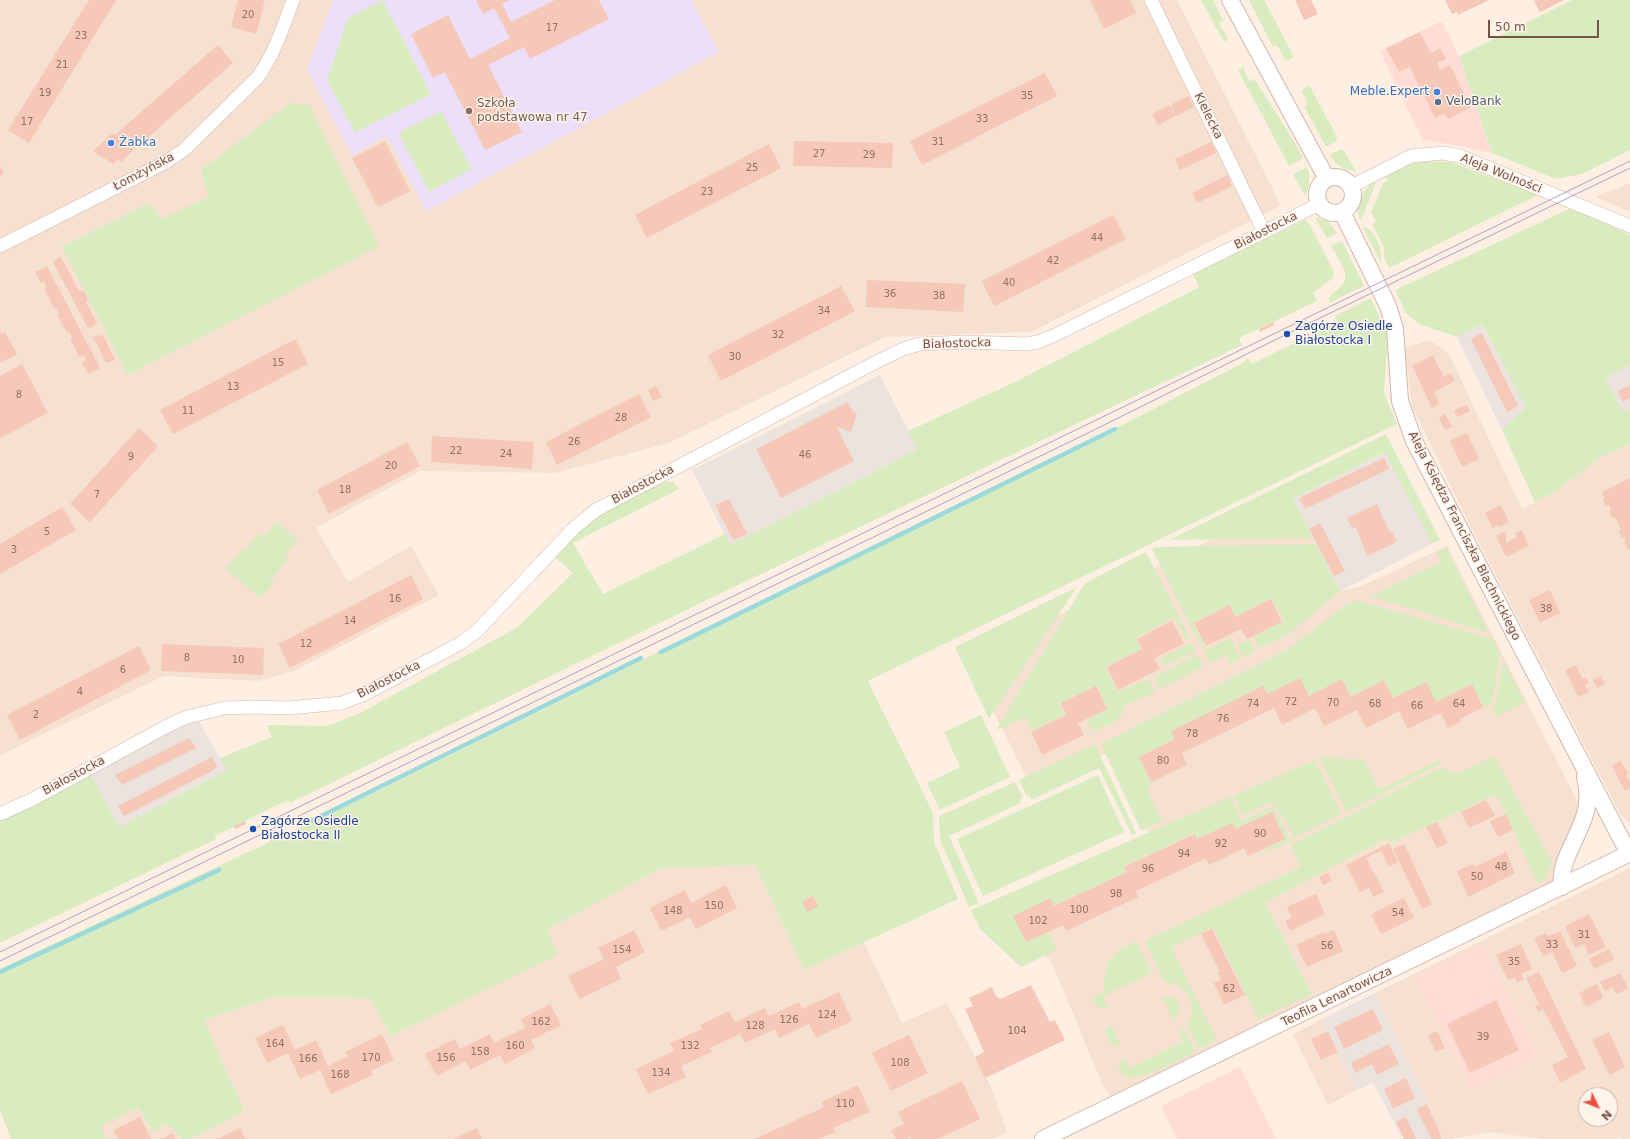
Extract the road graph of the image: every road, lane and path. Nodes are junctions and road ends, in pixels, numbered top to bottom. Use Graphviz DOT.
graph roads {
  1 [pos="293,0"];
  2 [pos="1151,0"];
  3 [pos="1230,0"];
  4 [pos="1327,179"];
  5 [pos="1350,187"];
  6 [pos="1319,204"];
  7 [pos="1342,212"];
  8 [pos="1630,226"];
  9 [pos="1264,232"];
  10 [pos="0,246"];
  11 [pos="1582,763"];
  12 [pos="0,814"];
  13 [pos="1630,854"];
  14 [pos="1562,887"];
  15 [pos="1043,1139"];
  1 -- 10 [label="street, Łomżyńska"];
  2 -- 9 [label="street, Kielecka"];
  3 -- 4 [label="street"];
  4 -- 5 [label="street"];
  4 -- 6 [label="street"];
  5 -- 7 [label="street"];
  5 -- 8 [label="street, Aleja Wolności"];
  6 -- 7 [label="street"];
  6 -- 9 [label="street, Białostocka"];
  7 -- 11 [label="street, Aleja Księdza Franciszka Blachnickiego"];
  9 -- 12 [label="street, Białostocka"];
  11 -- 13 [label="street, Aleja Księdza Franciszka Blachnickiego"];
  11 -- 14 [label="street, Aleja Księdza Franciszka Blachnickiego"];
  13 -- 14 [label="street, Teofila Lenartowicza"];
  14 -- 15 [label="street, Teofila Lenartowicza"];
}
